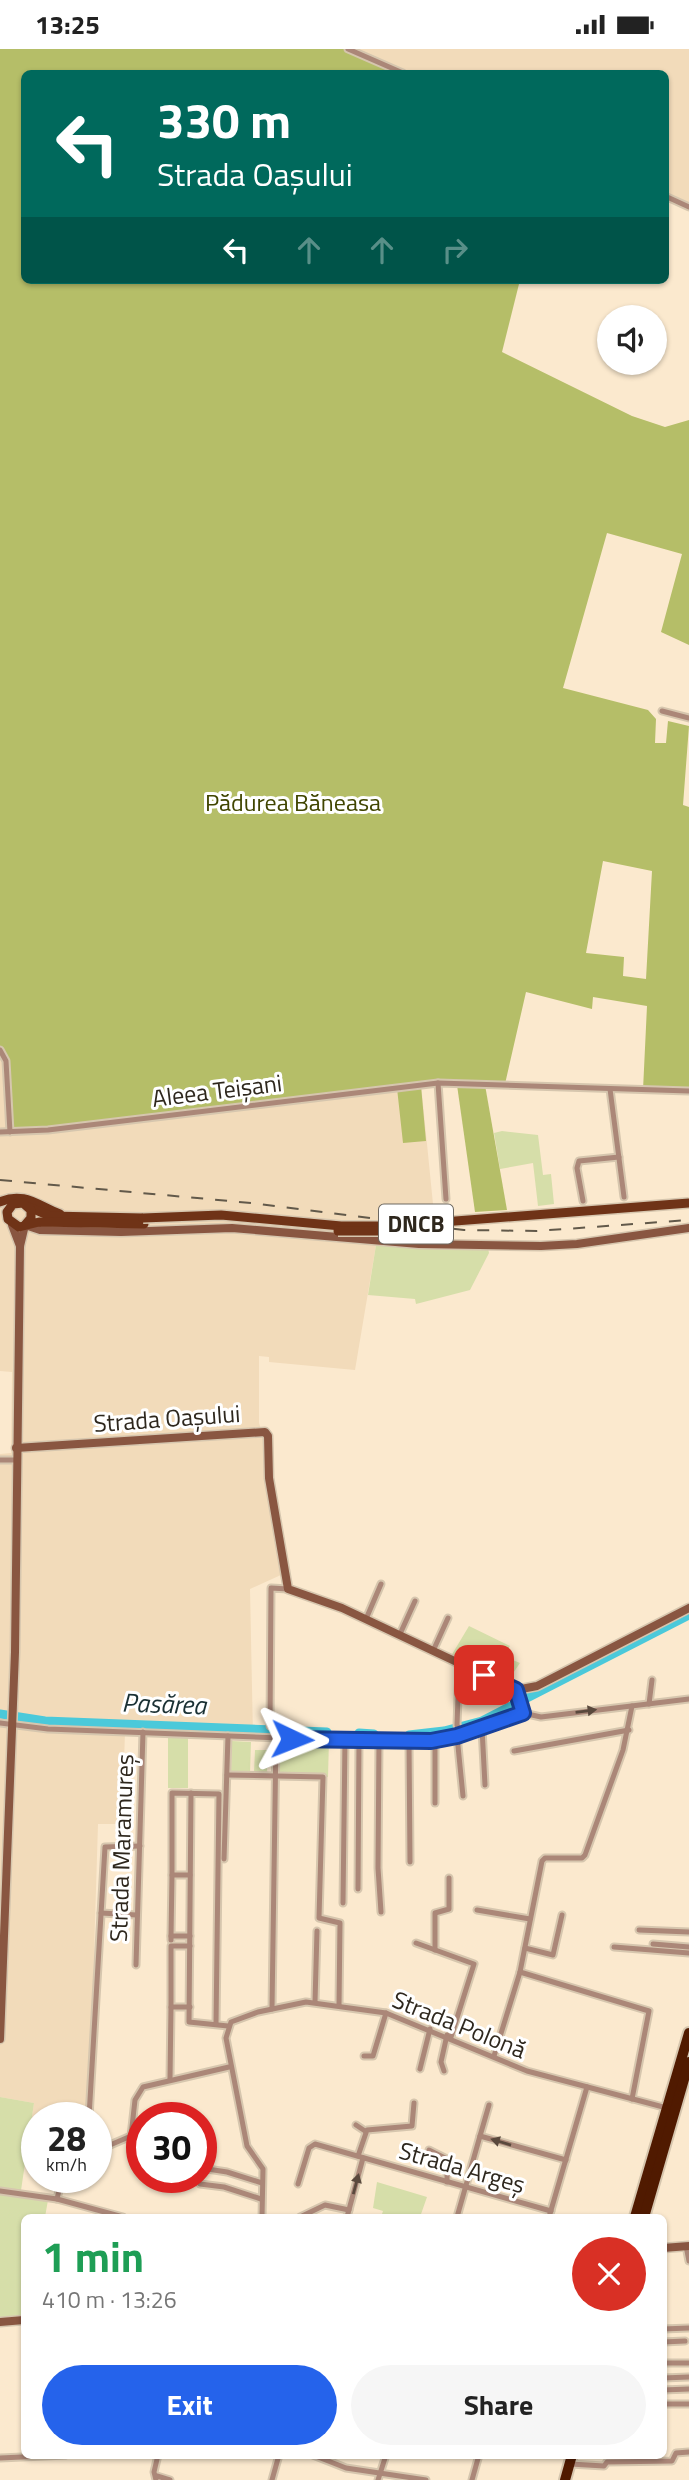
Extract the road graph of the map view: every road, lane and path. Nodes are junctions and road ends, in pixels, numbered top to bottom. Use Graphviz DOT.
graph roads {
  1 [pos="348,49"];
  2 [pos="396,70"];
  3 [pos="669,198"];
  4 [pos="689,207"];
  5 [pos="662,711"];
  6 [pos="689,717"];
  7 [pos="0,1050"];
  8 [pos="438,1083"];
  9 [pos="610,1089"];
  10 [pos="689,1091"];
  11 [pos="0,1132"];
  12 [pos="10,1132"];
  13 [pos="619,1157"];
  14 [pos="624,1197"];
  15 [pos="446,1199"];
  16 [pos="583,1201"];
  17 [pos="0,1202"];
  18 [pos="689,1202"];
  19 [pos="10,1206"];
  20 [pos="29,1207"];
  21 [pos="689,1208"];
  22 [pos="0,1211"];
  23 [pos="76,1217"];
  24 [pos="144,1221"];
  25 [pos="7,1222"];
  26 [pos="25,1225"];
  27 [pos="689,1229"];
  28 [pos="20,1245"];
  29 [pos="16,1448"];
  30 [pos="0,1460"];
  31 [pos="16,1460"];
  32 [pos="381,1584"];
  33 [pos="289,1589"];
  34 [pos="415,1601"];
  35 [pos="689,1608"];
  36 [pos="448,1618"];
  37 [pos="366,1619"];
  38 [pos="400,1634"];
  39 [pos="433,1651"];
  40 [pos="459,1669"];
  41 [pos="652,1680"];
  42 [pos="516,1690"];
  43 [pos="689,1699"];
  44 [pos="649,1704"];
  45 [pos="632,1706"];
  46 [pos="522,1709"];
  47 [pos="0,1723"];
  48 [pos="11,1724"];
  49 [pos="270,1726"];
  50 [pos="482,1728"];
  51 [pos="629,1730"];
  52 [pos="143,1733"];
  53 [pos="228,1736"];
  54 [pos="459,1736"];
  55 [pos="276,1738"];
  56 [pos="345,1740"];
  57 [pos="435,1740"];
  58 [pos="359,1741"];
  59 [pos="379,1742"];
  60 [pos="409,1743"];
  61 [pos="514,1751"];
  62 [pos="227,1775"];
  63 [pos="274,1777"];
  64 [pos="485,1784"];
  65 [pos="191,1793"];
  66 [pos="463,1796"];
  67 [pos="435,1803"];
  68 [pos="139,1846"];
  69 [pos="224,1859"];
  70 [pos="410,1862"];
  71 [pos="172,1875"];
  72 [pos="190,1875"];
  73 [pos="449,1878"];
  74 [pos="358,1889"];
  75 [pos="343,1903"];
  76 [pos="477,1910"];
  77 [pos="381,1912"];
  78 [pos="101,1913"];
  79 [pos="137,1915"];
  80 [pos="562,1915"];
  81 [pos="530,1919"];
  82 [pos="639,1930"];
  83 [pos="317,1931"];
  84 [pos="689,1932"];
  85 [pos="171,1936"];
  86 [pos="190,1936"];
  87 [pos="416,1943"];
  88 [pos="653,1944"];
  89 [pos="171,1946"];
  90 [pos="190,1946"];
  91 [pos="614,1947"];
  92 [pos="689,1947"];
  93 [pos="525,1948"];
  94 [pos="435,1950"];
  95 [pos="689,1953"];
  96 [pos="136,1965"];
  97 [pos="520,1972"];
  98 [pos="315,2002"];
  99 [pos="339,2005"];
  100 [pos="171,2007"];
  101 [pos="190,2007"];
  102 [pos="272,2009"];
  103 [pos="386,2013"];
  104 [pos="216,2024"];
  105 [pos="228,2026"];
  106 [pos="430,2029"];
  107 [pos="0,2033"];
  108 [pos="689,2033"];
  109 [pos="449,2036"];
  110 [pos="0,2039"];
  111 [pos="364,2056"];
  112 [pos="494,2056"];
  113 [pos="689,2062"];
  114 [pos="229,2067"];
  115 [pos="420,2069"];
  116 [pos="444,2071"];
  117 [pos="687,2078"];
  118 [pos="170,2079"];
  119 [pos="587,2087"];
  120 [pos="632,2099"];
  121 [pos="90,2102"];
  122 [pos="415,2103"];
  123 [pos="489,2105"];
  124 [pos="667,2108"];
  125 [pos="356,2126"];
  126 [pos="365,2131"];
  127 [pos="481,2136"];
  128 [pos="112,2144"];
  129 [pos="429,2150"];
  130 [pos="360,2157"];
  131 [pos="566,2160"];
  132 [pos="217,2170"];
  133 [pos="447,2182"];
  134 [pos="262,2183"];
  135 [pos="299,2183"];
  136 [pos="217,2186"];
  137 [pos="465,2187"];
  138 [pos="0,2190"];
  139 [pos="58,2193"];
  140 [pos="57,2199"];
  141 [pos="261,2200"];
  142 [pos="349,2210"];
  143 [pos="112,2214"];
  144 [pos="262,2214"];
  145 [pos="306,2214"];
  146 [pos="348,2214"];
  147 [pos="458,2214"];
  148 [pos="550,2214"];
  149 [pos="636,2214"];
  150 [pos="645,2214"];
  151 [pos="687,2246"];
  152 [pos="667,2248"];
  153 [pos="689,2261"];
  154 [pos="21,2320"];
  155 [pos="0,2322"];
  156 [pos="689,2328"];
  157 [pos="667,2329"];
  158 [pos="685,2341"];
  159 [pos="667,2342"];
  160 [pos="667,2363"];
  161 [pos="689,2363"];
  162 [pos="689,2377"];
  163 [pos="667,2378"];
  164 [pos="689,2389"];
  165 [pos="667,2390"];
  166 [pos="667,2404"];
  167 [pos="689,2404"];
  168 [pos="689,2452"];
  169 [pos="21,2457"];
  170 [pos="0,2458"];
  171 [pos="157,2459"];
  172 [pos="278,2459"];
  173 [pos="322,2459"];
  174 [pos="385,2459"];
  175 [pos="478,2459"];
  176 [pos="570,2459"];
  177 [pos="574,2459"];
  178 [pos="380,2477"];
  179 [pos="156,2478"];
  180 [pos="170,2480"];
  181 [pos="272,2480"];
  182 [pos="426,2480"];
  183 [pos="472,2480"];
  184 [pos="563,2480"];
  1 -- 2 [label="street"];
  3 -- 4 [label="street"];
  5 -- 6 [label="street"];
  7 -- 12 [label="street"];
  8 -- 9 [label="street, Aleea Teișani"];
  8 -- 12 [label="street, Aleea Teișani"];
  8 -- 15 [label="street"];
  9 -- 10 [label="street, Aleea Teișani"];
  9 -- 13 [label="street"];
  11 -- 12 [label="street, Aleea Teișani"];
  13 -- 14 [label="street"];
  13 -- 16 [label="street"];
  17 -- 23 [label="main road"];
  18 -- 24 [label="main road, DNCB, bridge"];
  19 -- 20 [label="main road, DNCB"];
  19 -- 22 [label="main road, DNCB"];
  19 -- 25 [label="main road"];
  20 -- 23 [label="main road, DNCB"];
  20 -- 26 [label="main road"];
  21 -- 24 [label="main road, DNCB, bridge"];
  23 -- 24 [label="main road, DNCB"];
  24 -- 26 [label="main road, DNCB"];
  25 -- 26 [label="main road, DNCB"];
  25 -- 28 [label="street"];
  26 -- 27 [label="street"];
  26 -- 28 [label="street"];
  28 -- 29 [label="street"];
  29 -- 31 [label="street"];
  29 -- 33 [label="street, Strada Oașului"];
  30 -- 31 [label="street"];
  31 -- 48 [label="street"];
  32 -- 37 [label="street"];
  33 -- 37 [label="street"];
  33 -- 49 [label="street"];
  34 -- 38 [label="street"];
  35 -- 42 [label="street"];
  36 -- 39 [label="street"];
  37 -- 38 [label="street"];
  38 -- 39 [label="street"];
  39 -- 42 [label="street"];
  40 -- 54 [label="street"];
  41 -- 44 [label="street"];
  42 -- 46 [label="street"];
  43 -- 44 [label="street"];
  44 -- 45 [label="street"];
  46 -- 45 [label="street, one-way"];
  45 -- 51 [label="street"];
  46 -- 50 [label="street, Strada Maramureș"];
  47 -- 48 [label="street, Strada Maramureș"];
  48 -- 52 [label="street, Strada Maramureș"];
  48 -- 107 [label="street"];
  50 -- 54 [label="street, Strada Maramureș"];
  50 -- 64 [label="street"];
  51 -- 61 [label="street"];
  51 -- 81 [label="street"];
  52 -- 53 [label="street, Strada Maramureș"];
  52 -- 68 [label="street, Strada Maramureș"];
  53 -- 55 [label="street, Strada Maramureș"];
  53 -- 62 [label="street"];
  54 -- 57 [label="street, Strada Maramureș"];
  54 -- 66 [label="street"];
  55 -- 56 [label="street, Strada Maramureș"];
  55 -- 63 [label="street"];
  56 -- 58 [label="street, Strada Maramureș"];
  56 -- 75 [label="street"];
  57 -- 60 [label="street, Strada Maramureș"];
  57 -- 67 [label="street"];
  58 -- 59 [label="street, Strada Maramureș"];
  58 -- 74 [label="street"];
  59 -- 60 [label="street, Strada Maramureș"];
  59 -- 77 [label="street"];
  60 -- 70 [label="street"];
  62 -- 63 [label="street"];
  62 -- 69 [label="street"];
  63 -- 99 [label="street"];
  63 -- 102 [label="street"];
  65 -- 71 [label="street"];
  65 -- 72 [label="street"];
  65 -- 104 [label="street"];
  68 -- 78 [label="street"];
  68 -- 79 [label="street, Strada Maramureș"];
  71 -- 72 [label="street"];
  71 -- 85 [label="street"];
  72 -- 86 [label="street"];
  73 -- 94 [label="street"];
  76 -- 81 [label="street"];
  78 -- 79 [label="street"];
  78 -- 121 [label="street"];
  79 -- 96 [label="street, Strada Maramureș"];
  80 -- 93 [label="street"];
  81 -- 93 [label="street"];
  82 -- 84 [label="street"];
  83 -- 98 [label="street"];
  85 -- 86 [label="street"];
  85 -- 89 [label="street"];
  86 -- 90 [label="street"];
  87 -- 94 [label="street"];
  88 -- 92 [label="street"];
  89 -- 90 [label="street"];
  89 -- 100 [label="street"];
  90 -- 101 [label="street"];
  91 -- 95 [label="street"];
  93 -- 97 [label="street"];
  94 -- 109 [label="street"];
  97 -- 112 [label="street"];
  97 -- 120 [label="street"];
  98 -- 99 [label="street, Strada Polonă"];
  98 -- 102 [label="street, Strada Polonă"];
  99 -- 103 [label="street, Strada Polonă"];
  100 -- 101 [label="street"];
  100 -- 118 [label="street"];
  101 -- 104 [label="street"];
  102 -- 105 [label="street, Strada Polonă"];
  103 -- 106 [label="street, Strada Polonă"];
  103 -- 111 [label="street"];
  104 -- 105 [label="street"];
  105 -- 114 [label="street"];
  106 -- 109 [label="street, Strada Polonă"];
  106 -- 115 [label="street"];
  107 -- 110 [label="street"];
  108 -- 124 [label="highway"];
  109 -- 112 [label="street, Strada Polonă"];
  109 -- 116 [label="street"];
  112 -- 119 [label="street, Strada Polonă"];
  113 -- 117 [label="highway"];
  114 -- 118 [label="street"];
  114 -- 134 [label="street"];
  117 -- 150 [label="highway"];
  118 -- 128 [label="street"];
  119 -- 120 [label="street, Strada Polonă"];
  119 -- 131 [label="street"];
  120 -- 124 [label="street, Strada Polonă"];
  122 -- 126 [label="street"];
  123 -- 127 [label="street"];
  124 -- 149 [label="highway"];
  125 -- 126 [label="street"];
  126 -- 130 [label="street"];
  131 -- 127 [label="street, one-way"];
  127 -- 137 [label="street"];
  129 -- 133 [label="street"];
  130 -- 133 [label="street, Strada Argeș"];
  130 -- 135 [label="street"];
  142 -- 130 [label="street, Strada Argeș, one-way"];
  131 -- 148 [label="street"];
  132 -- 134 [label="street"];
  133 -- 137 [label="street, Strada Argeș"];
  134 -- 141 [label="street"];
  136 -- 141 [label="street"];
  137 -- 147 [label="street"];
  137 -- 148 [label="street, Strada Argeș"];
  138 -- 140 [label="street"];
  139 -- 140 [label="street"];
  140 -- 143 [label="street"];
  141 -- 144 [label="street"];
  142 -- 145 [label="street"];
  142 -- 146 [label="street, Strada Argeș"];
  151 -- 152 [label="street"];
  151 -- 153 [label="street"];
  154 -- 155 [label="street"];
  156 -- 157 [label="street"];
  158 -- 159 [label="street"];
  160 -- 161 [label="street"];
  162 -- 163 [label="street"];
  164 -- 165 [label="street"];
  166 -- 167 [label="street"];
  168 -- 177 [label="street"];
  169 -- 170 [label="street"];
  171 -- 179 [label="street"];
  172 -- 181 [label="street"];
  173 -- 178 [label="street"];
  174 -- 178 [label="street"];
  175 -- 183 [label="street"];
  176 -- 184 [label="highway"];
  178 -- 182 [label="street"];
  179 -- 180 [label="street"];
}
